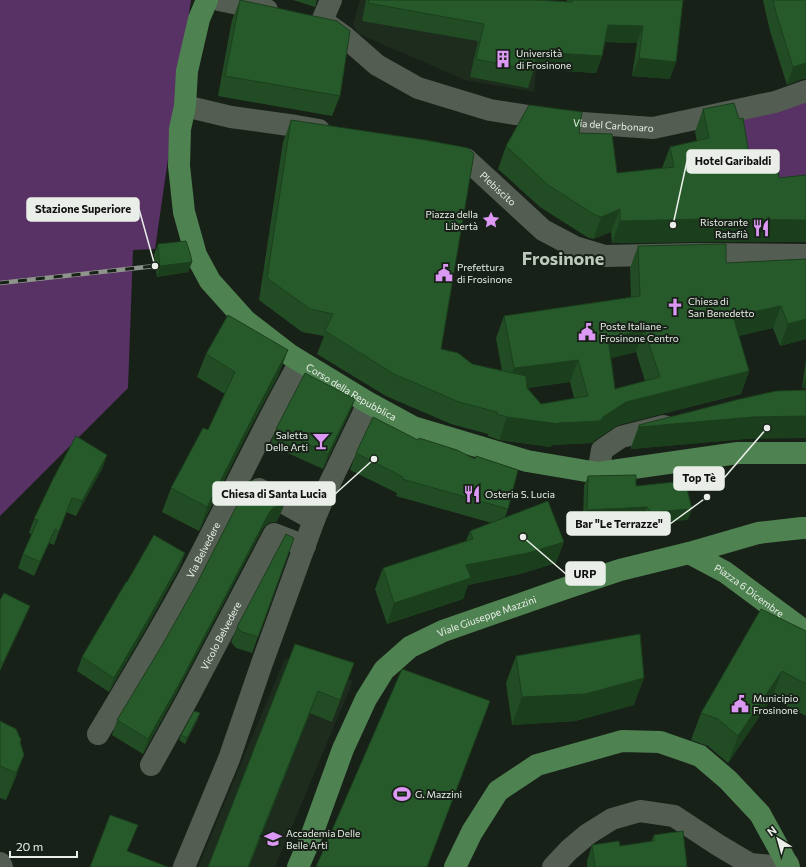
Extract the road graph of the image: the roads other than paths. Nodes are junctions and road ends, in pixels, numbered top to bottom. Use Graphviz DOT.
graph roads {
  1 [pos="207,0"];
  2 [pos="219,0"];
  3 [pos="331,0"];
  4 [pos="322,21"];
  5 [pos="806,91"];
  6 [pos="185,106"];
  7 [pos="334,133"];
  8 [pos="428,151"];
  9 [pos="806,255"];
  10 [pos="300,362"];
  11 [pos="367,402"];
  12 [pos="684,421"];
  13 [pos="806,453"];
  14 [pos="598,473"];
  15 [pos="239,478"];
  16 [pos="314,520"];
  17 [pos="806,528"];
  18 [pos="304,546"];
  19 [pos="689,553"];
  20 [pos="806,632"];
  21 [pos="98,734"];
  22 [pos="150,765"];
  23 [pos="0,863"];
  24 [pos="788,866"];
  25 [pos="2,867"];
  26 [pos="184,867"];
  27 [pos="298,867"];
  28 [pos="456,867"];
  29 [pos="553,867"];
  1 -- 6 [label="main road, Corso della Repubblica"];
  2 -- 4 [label="street"];
  3 -- 4 [label="street"];
  4 -- 5 [label="street, Via del Carbonaro"];
  6 -- 7 [label="street"];
  6 -- 10 [label="main road, Corso della Repubblica"];
  8 -- 9 [label="street, Plebiscito"];
  10 -- 11 [label="main road, Corso della Repubblica"];
  10 -- 15 [label="street, Via Belvedere"];
  11 -- 14 [label="main road, Corso della Repubblica"];
  11 -- 16 [label="street"];
  12 -- 14 [label="street"];
  13 -- 14 [label="main road, Corso della Repubblica"];
  15 -- 16 [label="street"];
  15 -- 21 [label="street, Via Belvedere"];
  16 -- 18 [label="street"];
  17 -- 19 [label="main road, Viale Giuseppe Mazzini"];
  18 -- 22 [label="street, Vicolo Belvedere"];
  18 -- 26 [label="street"];
  19 -- 20 [label="main road, Piazza 6 Dicembre"];
  19 -- 27 [label="main road, Viale Giuseppe Mazzini"];
  23 -- 25 [label="street"];
  24 -- 28 [label="main road"];
  24 -- 29 [label="street"];
}
